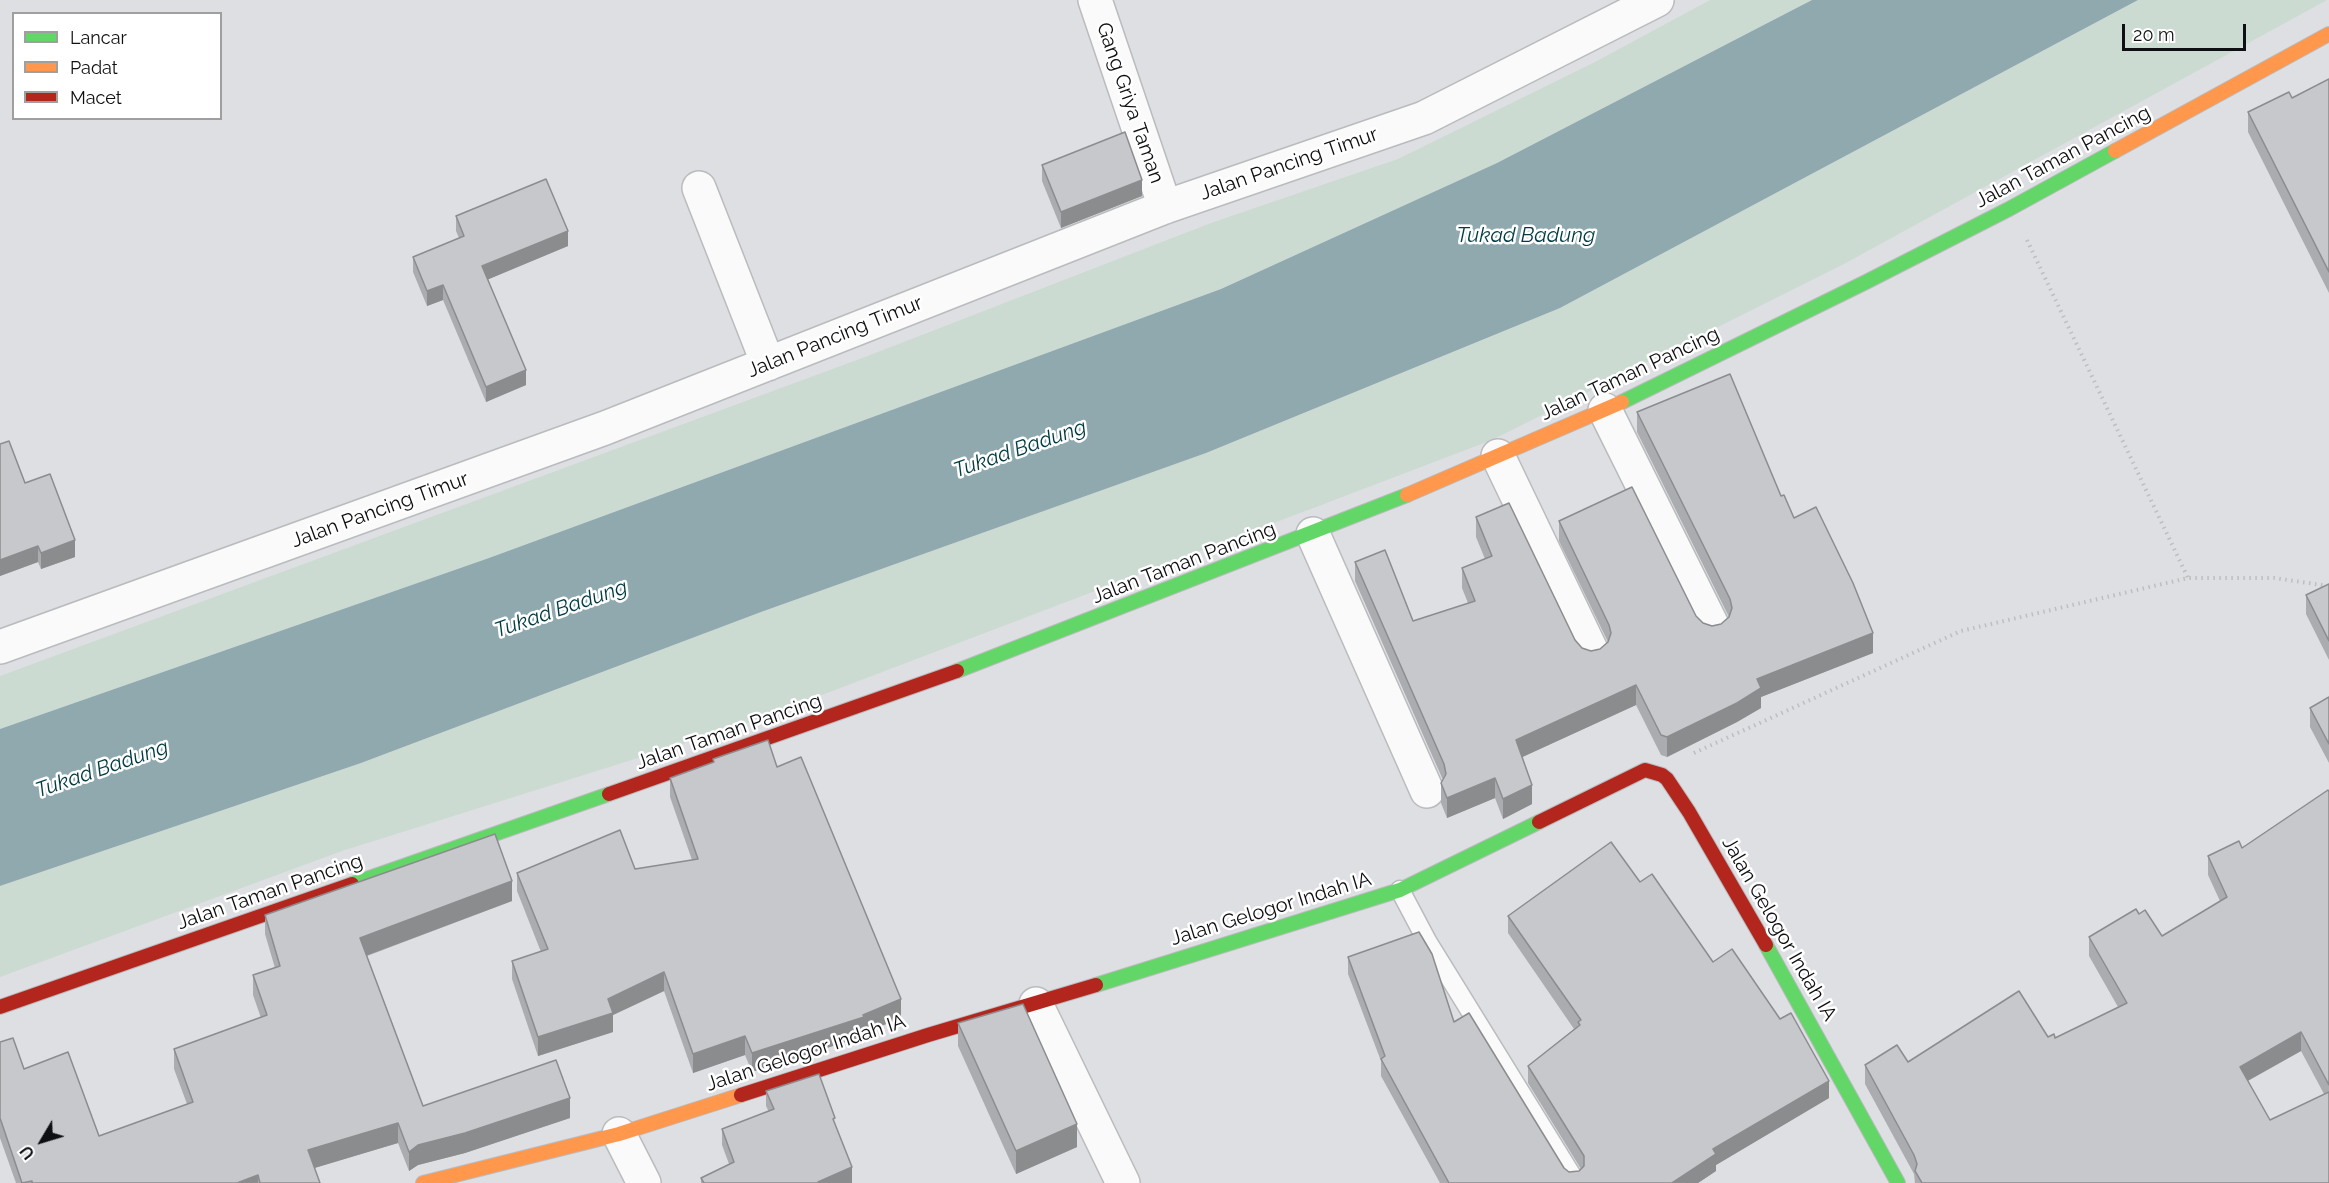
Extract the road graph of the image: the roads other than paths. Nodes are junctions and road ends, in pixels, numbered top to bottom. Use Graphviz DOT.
graph roads {
  1 [pos="1095,0"];
  2 [pos="1636,5"];
  3 [pos="2329,34"];
  4 [pos="699,188"];
  5 [pos="1165,207"];
  6 [pos="768,364"];
  7 [pos="1605,410"];
  8 [pos="1498,456"];
  9 [pos="1313,534"];
  10 [pos="1713,627"];
  11 [pos="0,647"];
  12 [pos="1592,652"];
  13 [pos="1427,791"];
  14 [pos="1400,890"];
  15 [pos="1036,1004"];
  16 [pos="0,1007"];
  17 [pos="619,1134"];
  18 [pos="1574,1179"];
  19 [pos="423,1183"];
  20 [pos="644,1183"];
  21 [pos="1123,1183"];
  22 [pos="1898,1183"];
  1 -- 5 [label="street, Gang Griya Taman"];
  2 -- 5 [label="street, Jalan Pancing Timur"];
  3 -- 7 [label="street, Jalan Taman Pancing"];
  4 -- 6 [label="street"];
  5 -- 6 [label="street, Jalan Pancing Timur"];
  6 -- 11 [label="street, Jalan Pancing Timur"];
  7 -- 8 [label="street, Jalan Taman Pancing"];
  7 -- 10 [label="street"];
  8 -- 9 [label="street, Jalan Taman Pancing"];
  8 -- 12 [label="street"];
  9 -- 13 [label="street"];
  9 -- 16 [label="street, Jalan Taman Pancing"];
  14 -- 15 [label="street, Jalan Gelogor Indah IA"];
  14 -- 18 [label="lane"];
  14 -- 22 [label="street, Jalan Gelogor Indah IA"];
  15 -- 17 [label="street, Jalan Gelogor Indah IA"];
  15 -- 21 [label="street"];
  17 -- 19 [label="street, Jalan Gelogor Indah IA"];
  17 -- 20 [label="street"];
}
